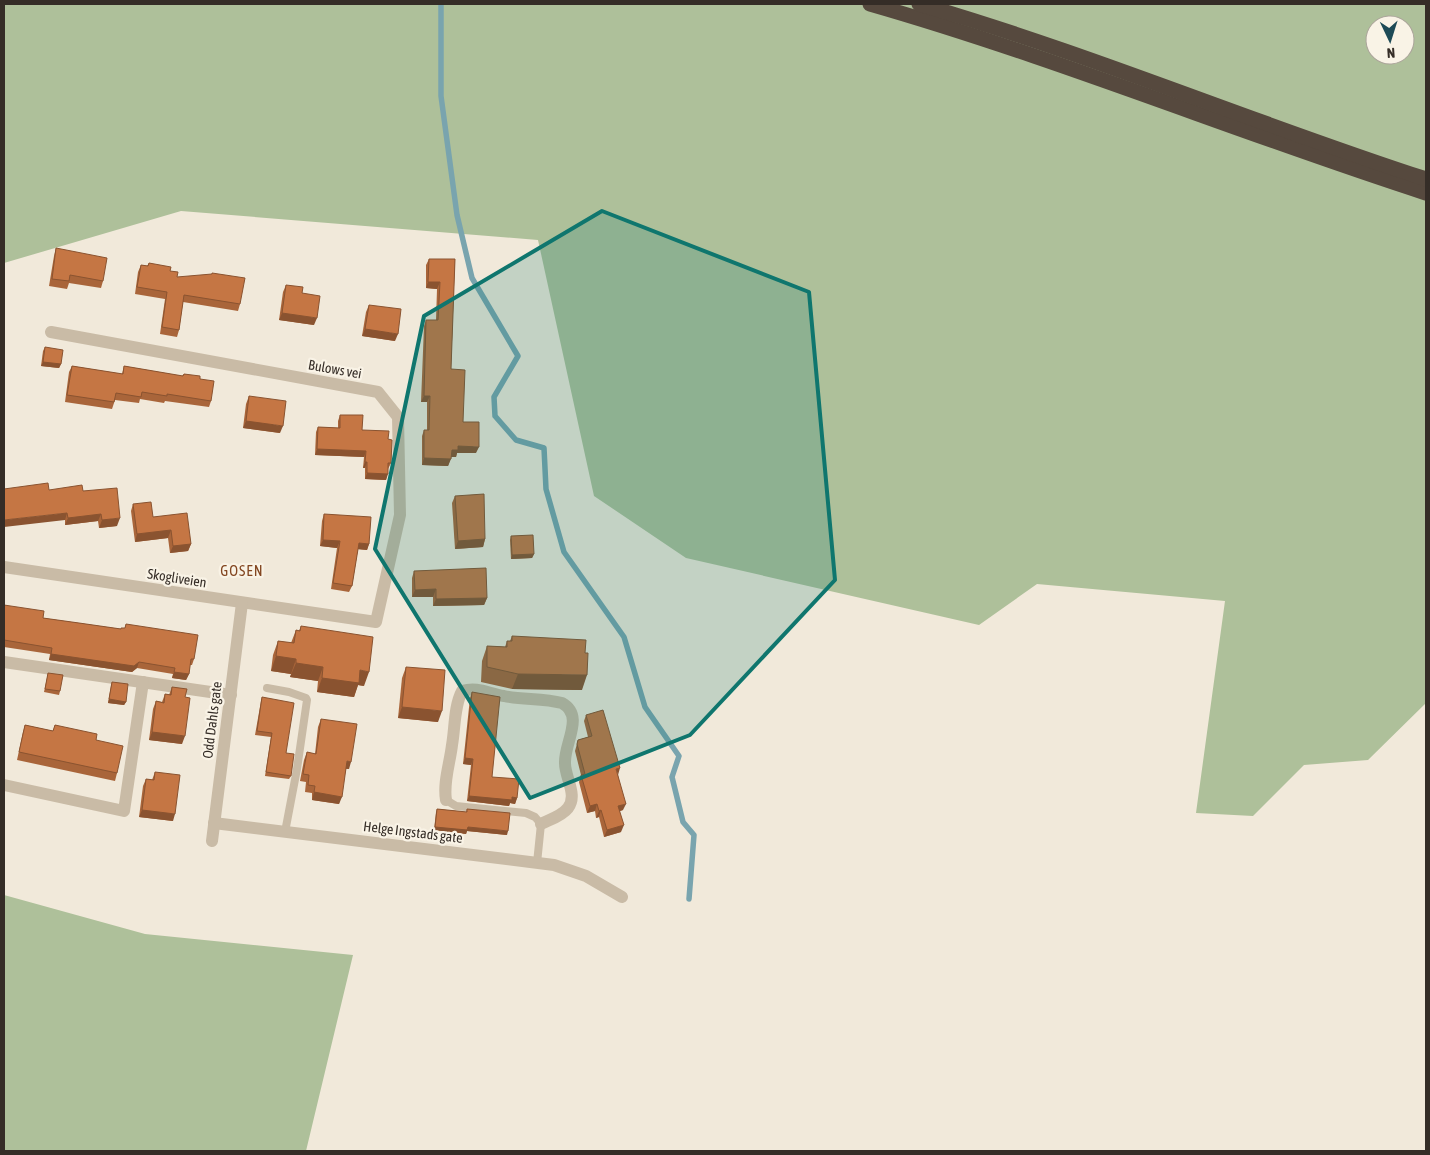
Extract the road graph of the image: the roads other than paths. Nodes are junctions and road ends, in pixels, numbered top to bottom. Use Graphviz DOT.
graph roads {
  1 [pos="870,4"];
  2 [pos="918,4"];
  3 [pos="1426,179"];
  4 [pos="1426,193"];
  5 [pos="51,332"];
  6 [pos="4,566"];
  7 [pos="242,603"];
  8 [pos="376,622"];
  9 [pos="4,662"];
  10 [pos="143,682"];
  11 [pos="267,688"];
  12 [pos="230,695"];
  13 [pos="4,785"];
  14 [pos="446,800"];
  15 [pos="214,823"];
  16 [pos="541,824"];
  17 [pos="286,832"];
  18 [pos="212,841"];
  19 [pos="537,863"];
  20 [pos="622,897"];
  1 -- 4 [label="highway"];
  2 -- 3 [label="highway"];
  5 -- 8 [label="street, Bulows vei"];
  6 -- 7 [label="street, Skogliveien"];
  7 -- 8 [label="street, Skogliveien"];
  7 -- 12 [label="street, Odd Dahls gate"];
  9 -- 10 [label="street"];
  10 -- 12 [label="street"];
  10 -- 13 [label="street"];
  11 -- 17 [label="lane"];
  12 -- 15 [label="street, Odd Dahls gate"];
  14 -- 16 [label="lane"];
  14 -- 16 [label="street"];
  15 -- 17 [label="street, Helge Ingstads gate"];
  15 -- 18 [label="street, Odd Dahls gate"];
  16 -- 19 [label="lane"];
  17 -- 19 [label="street, Helge Ingstads gate"];
  19 -- 20 [label="street, Helge Ingstads gate"];
}
